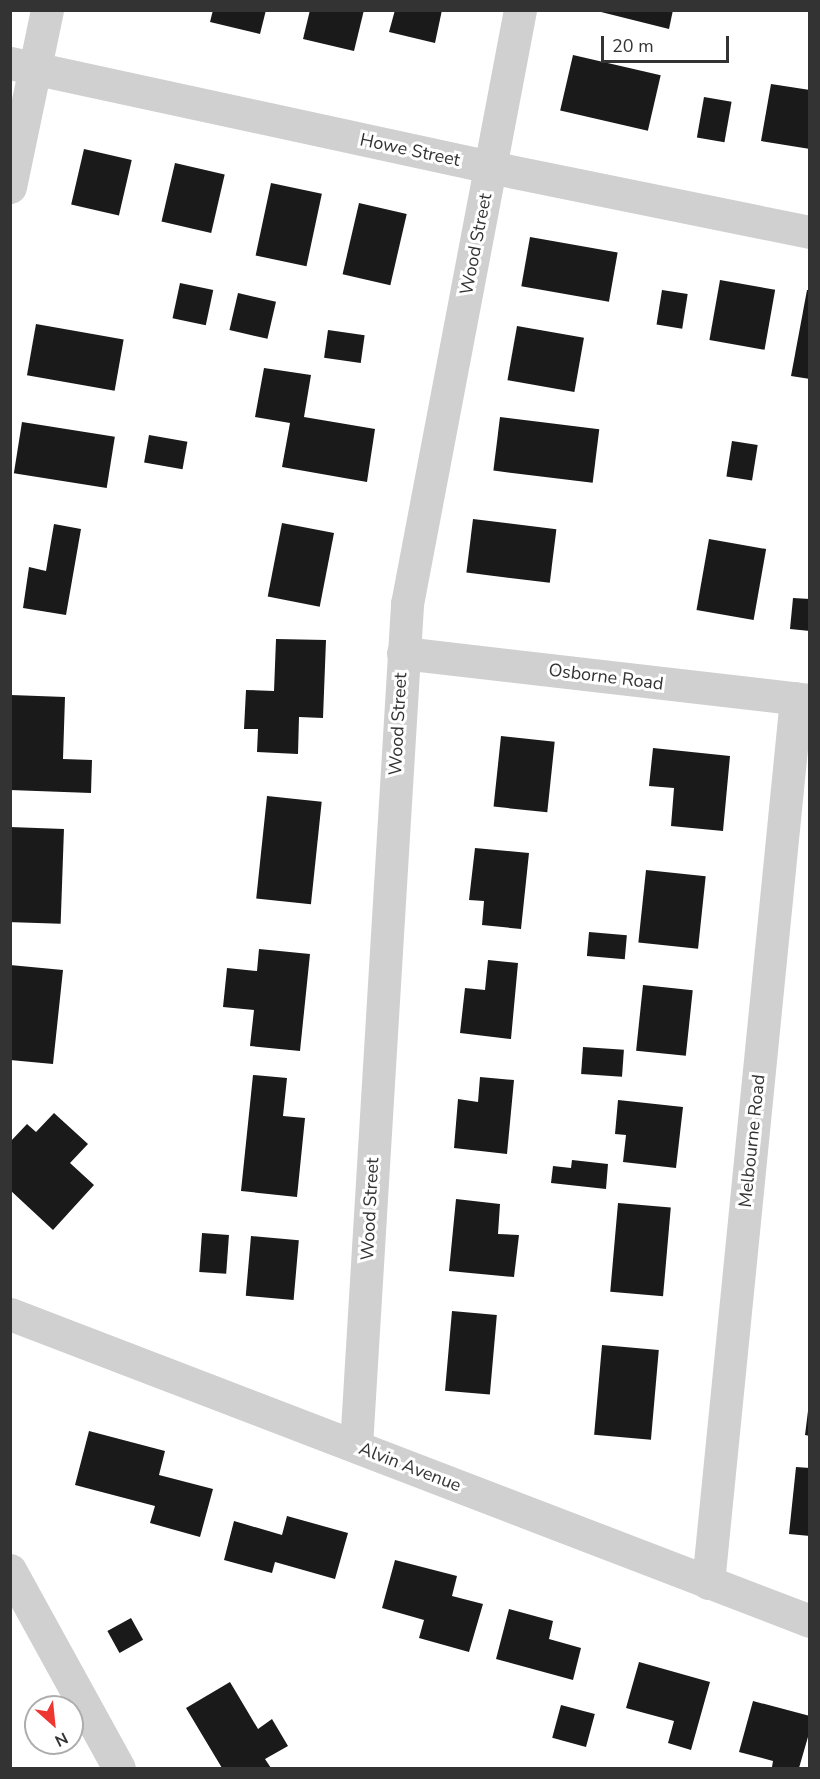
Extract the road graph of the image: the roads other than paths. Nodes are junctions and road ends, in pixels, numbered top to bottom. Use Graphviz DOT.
graph roads {
  1 [pos="48,10"];
  2 [pos="520,10"];
  3 [pos="23,66"];
  4 [pos="490,167"];
  5 [pos="10,187"];
  6 [pos="810,232"];
  7 [pos="402,654"];
  8 [pos="803,699"];
  9 [pos="10,1314"];
  10 [pos="356,1446"];
  11 [pos="10,1570"];
  12 [pos="708,1583"];
  13 [pos="810,1621"];
  14 [pos="119,1768"];
  1 -- 3 [label="street"];
  2 -- 4 [label="street, Wood Street"];
  3 -- 4 [label="street, Howe Street"];
  3 -- 5 [label="street"];
  4 -- 6 [label="street, Howe Street"];
  4 -- 7 [label="street, Wood Street"];
  7 -- 8 [label="street, Osborne Road"];
  7 -- 10 [label="street, Wood Street"];
  8 -- 12 [label="street, Melbourne Road"];
  9 -- 10 [label="street, Alvin Avenue"];
  10 -- 12 [label="street, Alvin Avenue"];
  11 -- 14 [label="street"];
  12 -- 13 [label="street, Alvin Avenue"];
}
